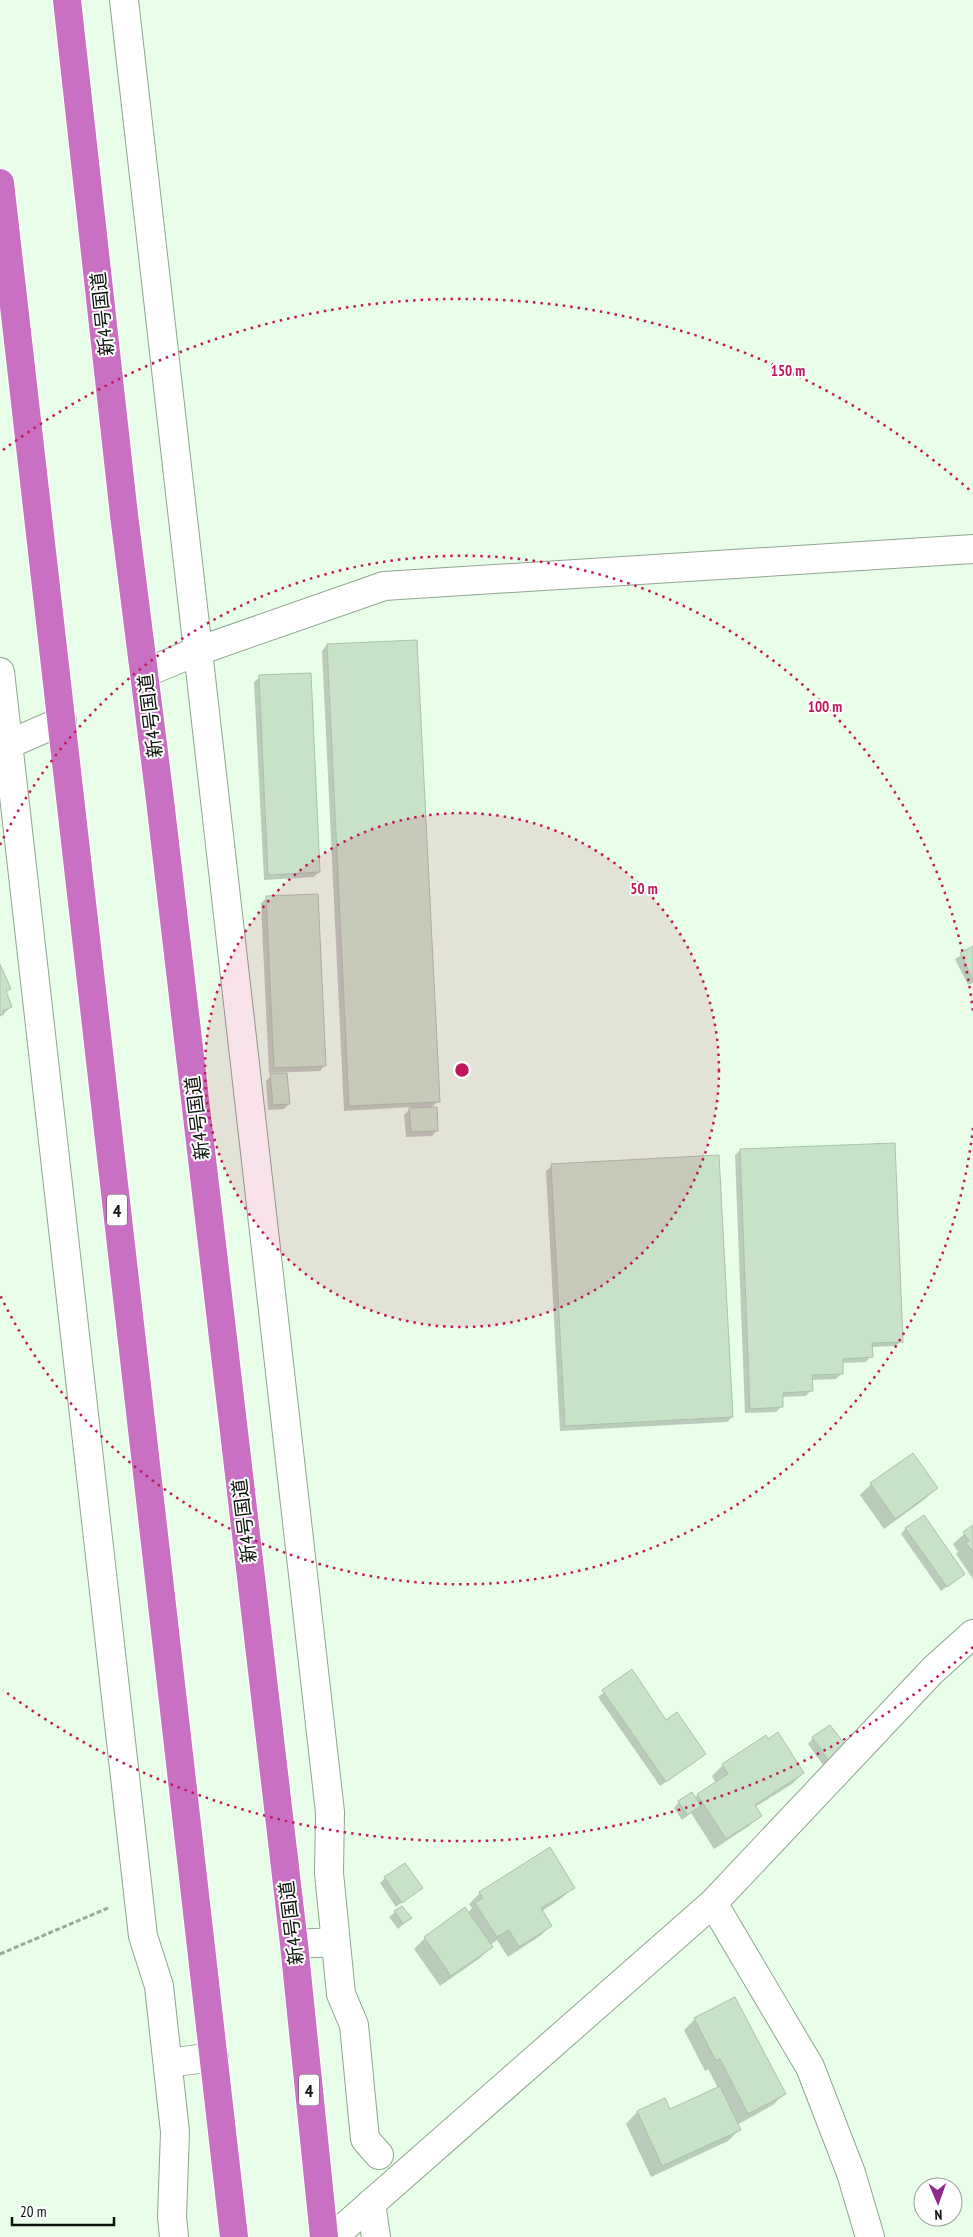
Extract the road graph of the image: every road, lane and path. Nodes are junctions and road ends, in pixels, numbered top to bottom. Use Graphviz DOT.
graph roads {
  1 [pos="67,0"];
  2 [pos="124,0"];
  3 [pos="0,183"];
  4 [pos="973,549"];
  5 [pos="198,651"];
  6 [pos="0,672"];
  7 [pos="145,673"];
  8 [pos="62,721"];
  9 [pos="4,747"];
  10 [pos="973,1634"];
  11 [pos="139,1896"];
  12 [pos="713,1903"];
  13 [pos="336,1942"];
  14 [pos="294,1944"];
  15 [pos="0,1954"];
  16 [pos="214,2057"];
  17 [pos="168,2063"];
  18 [pos="379,2155"];
  19 [pos="372,2203"];
  20 [pos="174,2237"];
  21 [pos="234,2237"];
  22 [pos="324,2237"];
  23 [pos="334,2237"];
  24 [pos="376,2237"];
  25 [pos="870,2237"];
  1 -- 7 [label="highway, 新4号国道 / 4"];
  2 -- 5 [label="street"];
  3 -- 8 [label="highway, 4"];
  4 -- 5 [label="street"];
  5 -- 7 [label="street"];
  5 -- 13 [label="street"];
  6 -- 9 [label="street"];
  7 -- 14 [label="highway, 新4号国道 / 4"];
  8 -- 9 [label="street"];
  8 -- 16 [label="highway, 4"];
  9 -- 11 [label="street"];
  10 -- 12 [label="street"];
  11 -- 15 [label="path"];
  11 -- 17 [label="street"];
  12 -- 19 [label="street"];
  12 -- 25 [label="street"];
  13 -- 14 [label="street"];
  13 -- 18 [label="street"];
  14 -- 22 [label="highway, 新4号国道 / 4"];
  16 -- 17 [label="street"];
  16 -- 21 [label="highway, 4"];
  17 -- 20 [label="street"];
  19 -- 23 [label="street"];
  19 -- 24 [label="street"];
}
